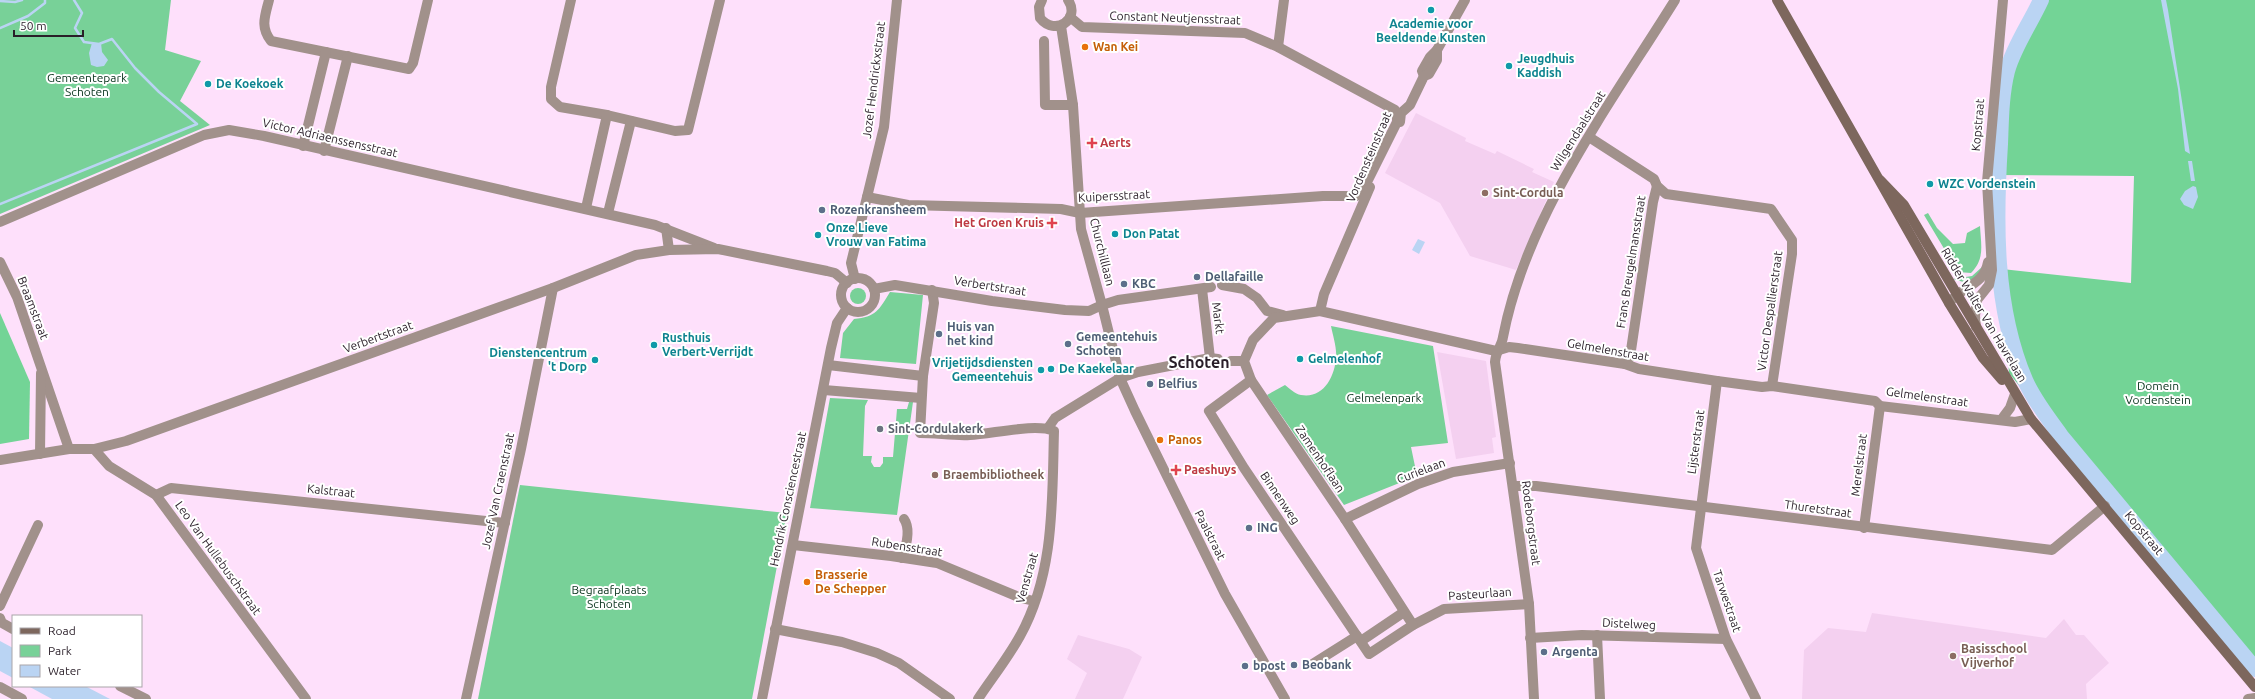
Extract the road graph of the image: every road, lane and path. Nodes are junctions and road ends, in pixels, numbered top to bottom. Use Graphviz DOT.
graph roads {
  1 [pos="269,0"];
  2 [pos="428,0"];
  3 [pos="571,0"];
  4 [pos="720,0"];
  5 [pos="897,0"];
  6 [pos="1041,0"];
  7 [pos="1068,0"];
  8 [pos="1284,0"];
  9 [pos="1465,0"];
  10 [pos="1675,0"];
  11 [pos="1777,0"];
  12 [pos="2003,0"];
  13 [pos="1070,17"];
  14 [pos="1060,26"];
  15 [pos="1044,42"];
  16 [pos="1278,47"];
  17 [pos="326,52"];
  18 [pos="348,56"];
  19 [pos="1073,105"];
  20 [pos="607,115"];
  21 [pos="631,121"];
  22 [pos="1397,122"];
  23 [pos="1589,137"];
  24 [pos="303,146"];
  25 [pos="324,151"];
  26 [pos="1880,180"];
  27 [pos="1657,186"];
  28 [pos="1362,192"];
  29 [pos="867,197"];
  30 [pos="586,208"];
  31 [pos="1080,212"];
  32 [pos="608,213"];
  33 [pos="0,222"];
  34 [pos="666,228"];
  35 [pos="718,249"];
  36 [pos="669,250"];
  37 [pos="1990,252"];
  38 [pos="0,262"];
  39 [pos="851,281"];
  40 [pos="1222,285"];
  41 [pos="553,288"];
  42 [pos="874,289"];
  43 [pos="932,290"];
  44 [pos="1955,294"];
  45 [pos="1977,300"];
  46 [pos="1949,303"];
  47 [pos="1961,303"];
  48 [pos="1102,305"];
  49 [pos="847,308"];
  50 [pos="1320,311"];
  51 [pos="1285,316"];
  52 [pos="1977,328"];
  53 [pos="1496,351"];
  54 [pos="1231,361"];
  55 [pos="1244,361"];
  56 [pos="1625,364"];
  57 [pos="40,365"];
  58 [pos="828,365"];
  59 [pos="923,376"];
  60 [pos="1120,378"];
  61 [pos="1251,380"];
  62 [pos="1718,381"];
  63 [pos="1772,386"];
  64 [pos="824,390"];
  65 [pos="2015,394"];
  66 [pos="52,398"];
  67 [pos="921,398"];
  68 [pos="41,400"];
  69 [pos="1880,406"];
  70 [pos="2031,419"];
  71 [pos="2001,420"];
  72 [pos="1048,428"];
  73 [pos="69,449"];
  74 [pos="94,449"];
  75 [pos="40,454"];
  76 [pos="0,460"];
  77 [pos="1510,463"];
  78 [pos="1513,486"];
  79 [pos="156,495"];
  80 [pos="2105,506"];
  81 [pos="1701,507"];
  82 [pos="904,519"];
  83 [pos="1345,519"];
  84 [pos="505,523"];
  85 [pos="38,525"];
  86 [pos="1864,528"];
  87 [pos="793,545"];
  88 [pos="902,558"];
  89 [pos="1034,601"];
  90 [pos="1528,604"];
  91 [pos="0,606"];
  92 [pos="1404,612"];
  93 [pos="0,618"];
  94 [pos="1413,625"];
  95 [pos="12,629"];
  96 [pos="775,630"];
  97 [pos="1597,636"];
  98 [pos="1359,638"];
  99 [pos="1530,638"];
  100 [pos="1726,639"];
  101 [pos="1311,665"];
  102 [pos="0,687"];
  103 [pos="122,687"];
  104 [pos="2255,687"];
  105 [pos="2255,698"];
  106 [pos="22,699"];
  107 [pos="146,699"];
  108 [pos="306,699"];
  109 [pos="466,699"];
  110 [pos="762,699"];
  111 [pos="950,699"];
  112 [pos="978,699"];
  113 [pos="1285,699"];
  114 [pos="1534,699"];
  115 [pos="1600,699"];
  116 [pos="1756,699"];
  117 [pos="2248,699"];
  1 -- 17 [label="street"];
  2 -- 18 [label="street"];
  3 -- 20 [label="street"];
  4 -- 21 [label="street"];
  5 -- 29 [label="street, Jozef Hendrickxstraat"];
  6 -- 14 [label="street"];
  7 -- 13 [label="street"];
  8 -- 16 [label="street"];
  9 -- 50 [label="street, Vordensteinstraat"];
  10 -- 23 [label="street, Wilgendaalstraat"];
  11 -- 26 [label="main road, Ridder Walter Van Havrelaan"];
  12 -- 37 [label="street, Kopstraat"];
  13 -- 14 [label="street"];
  13 -- 16 [label="street, Constant Neutjensstraat"];
  14 -- 19 [label="street, Churchilllaan"];
  15 -- 19 [label="street"];
  16 -- 22 [label="street, Constant Neutjensstraat"];
  17 -- 18 [label="street"];
  17 -- 24 [label="street"];
  18 -- 25 [label="street"];
  19 -- 31 [label="street, Churchilllaan"];
  20 -- 21 [label="street"];
  20 -- 30 [label="street"];
  21 -- 32 [label="street"];
  22 -- 28 [label="street, Vordensteinstraat"];
  23 -- 27 [label="street"];
  23 -- 53 [label="street, Wilgendaalstraat"];
  24 -- 25 [label="street, Victor Adriaenssensstraat"];
  24 -- 33 [label="street, Victor Adriaenssensstraat"];
  25 -- 30 [label="street, Victor Adriaenssensstraat"];
  26 -- 44 [label="main road, Ridder Walter Van Havrelaan"];
  26 -- 46 [label="main road, Ridder Walter Van Havrelaan"];
  27 -- 56 [label="street, Frans Breugelmansstraat"];
  27 -- 63 [label="street, Victor Despallierstraat"];
  28 -- 31 [label="street, Kuipersstraat"];
  29 -- 31 [label="street, Kuipersstraat"];
  29 -- 39 [label="street, Jozef Hendrickxstraat"];
  30 -- 32 [label="street, Victor Adriaenssensstraat"];
  31 -- 48 [label="street, Churchilllaan"];
  32 -- 34 [label="street, Victor Adriaenssensstraat"];
  34 -- 35 [label="street, Verbertstraat"];
  34 -- 36 [label="street"];
  35 -- 36 [label="street, Verbertstraat"];
  35 -- 39 [label="street, Verbertstraat"];
  36 -- 41 [label="street, Verbertstraat"];
  37 -- 44 [label="street, Kopstraat"];
  37 -- 45 [label="street, Kopstraat"];
  38 -- 57 [label="street, Braamstraat"];
  39 -- 42 [label="street, Verbertstraat"];
  39 -- 49 [label="street"];
  40 -- 51 [label="street, Gelmelenstraat"];
  41 -- 74 [label="street, Verbertstraat"];
  41 -- 84 [label="street, Jozef Van Craenstraat"];
  42 -- 43 [label="street, Verbertstraat"];
  42 -- 49 [label="street"];
  43 -- 48 [label="street, Verbertstraat"];
  43 -- 59 [label="street"];
  44 -- 46 [label="street, Kopstraat"];
  44 -- 47 [label="main road, Ridder Walter Van Havrelaan"];
  45 -- 47 [label="street"];
  45 -- 52 [label="street"];
  46 -- 47 [label="street"];
  46 -- 65 [label="main road, Ridder Walter Van Havrelaan"];
  47 -- 52 [label="main road, Ridder Walter Van Havrelaan"];
  48 -- 60 [label="street, Churchilllaan"];
  48 -- 60 [label="street, Markt"];
  49 -- 58 [label="street, Hendrik Consciencestraat"];
  50 -- 51 [label="street, Gelmelenstraat"];
  50 -- 53 [label="street, Gelmelenstraat"];
  51 -- 55 [label="street"];
  52 -- 65 [label="main road, Ridder Walter Van Havrelaan"];
  53 -- 56 [label="street, Gelmelenstraat"];
  53 -- 77 [label="street, Rodeborgstraat"];
  54 -- 55 [label="street"];
  55 -- 61 [label="street, Zamenhoflaan"];
  56 -- 62 [label="street, Gelmelenstraat"];
  57 -- 66 [label="street, Braamstraat"];
  57 -- 68 [label="street, Braamstraat"];
  58 -- 59 [label="street"];
  58 -- 64 [label="street, Hendrik Consciencestraat"];
  59 -- 67 [label="street"];
  60 -- 72 [label="street, Markt"];
  60 -- 113 [label="street, Paalstraat"];
  61 -- 83 [label="street, Zamenhoflaan"];
  61 -- 98 [label="street, Binnenweg"];
  62 -- 63 [label="street, Gelmelenstraat"];
  62 -- 81 [label="street, Lijsterstraat"];
  63 -- 69 [label="street, Gelmelenstraat"];
  64 -- 67 [label="street"];
  64 -- 87 [label="street, Hendrik Consciencestraat"];
  65 -- 70 [label="main road, Kopstraat"];
  65 -- 71 [label="street"];
  66 -- 68 [label="street"];
  66 -- 73 [label="street, Braamstraat"];
  67 -- 72 [label="street"];
  68 -- 75 [label="street, Braamstraat"];
  69 -- 71 [label="street, Gelmelenstraat"];
  69 -- 86 [label="street, Merelstraat"];
  70 -- 71 [label="street, Gelmelenstraat"];
  70 -- 80 [label="main road, Kopstraat"];
  72 -- 89 [label="street, Venstraat"];
  73 -- 74 [label="street, Verbertstraat"];
  73 -- 75 [label="street, Verbertstraat"];
  74 -- 79 [label="street, Leo Van Hullebuschstraat"];
  75 -- 76 [label="street, Verbertstraat"];
  77 -- 78 [label="street, Rodeborgstraat"];
  77 -- 83 [label="street, Curielaan"];
  78 -- 81 [label="street, Thuretstraat"];
  78 -- 90 [label="street, Rodeborgstraat"];
  79 -- 84 [label="street, Kalstraat"];
  79 -- 108 [label="street, Leo Van Hullebuschstraat"];
  80 -- 86 [label="street, Thuretstraat"];
  80 -- 104 [label="main road, Kopstraat"];
  81 -- 86 [label="street, Thuretstraat"];
  81 -- 100 [label="street, Tarwestraat"];
  82 -- 88 [label="street"];
  83 -- 92 [label="street, Zamenhoflaan"];
  84 -- 109 [label="street, Jozef Van Craenstraat"];
  85 -- 91 [label="street"];
  87 -- 88 [label="street, Rubensstraat"];
  87 -- 96 [label="street, Hendrik Consciencestraat"];
  88 -- 89 [label="street, Rubensstraat"];
  89 -- 112 [label="street, Venstraat"];
  90 -- 94 [label="street, Pasteurlaan"];
  90 -- 99 [label="street, Rodeborgstraat"];
  92 -- 94 [label="street, Zamenhoflaan"];
  92 -- 98 [label="street"];
  93 -- 95 [label="street"];
  94 -- 98 [label="street, Pasteurlaan"];
  96 -- 110 [label="street, Hendrik Consciencestraat"];
  96 -- 111 [label="street"];
  97 -- 99 [label="street, Distelweg"];
  97 -- 100 [label="street, Distelweg"];
  97 -- 115 [label="street"];
  98 -- 101 [label="street"];
  99 -- 114 [label="street, Rodeborgstraat"];
  100 -- 116 [label="street, Tarwestraat"];
  102 -- 106 [label="street"];
  103 -- 107 [label="street"];
  105 -- 117 [label="street"];
}
